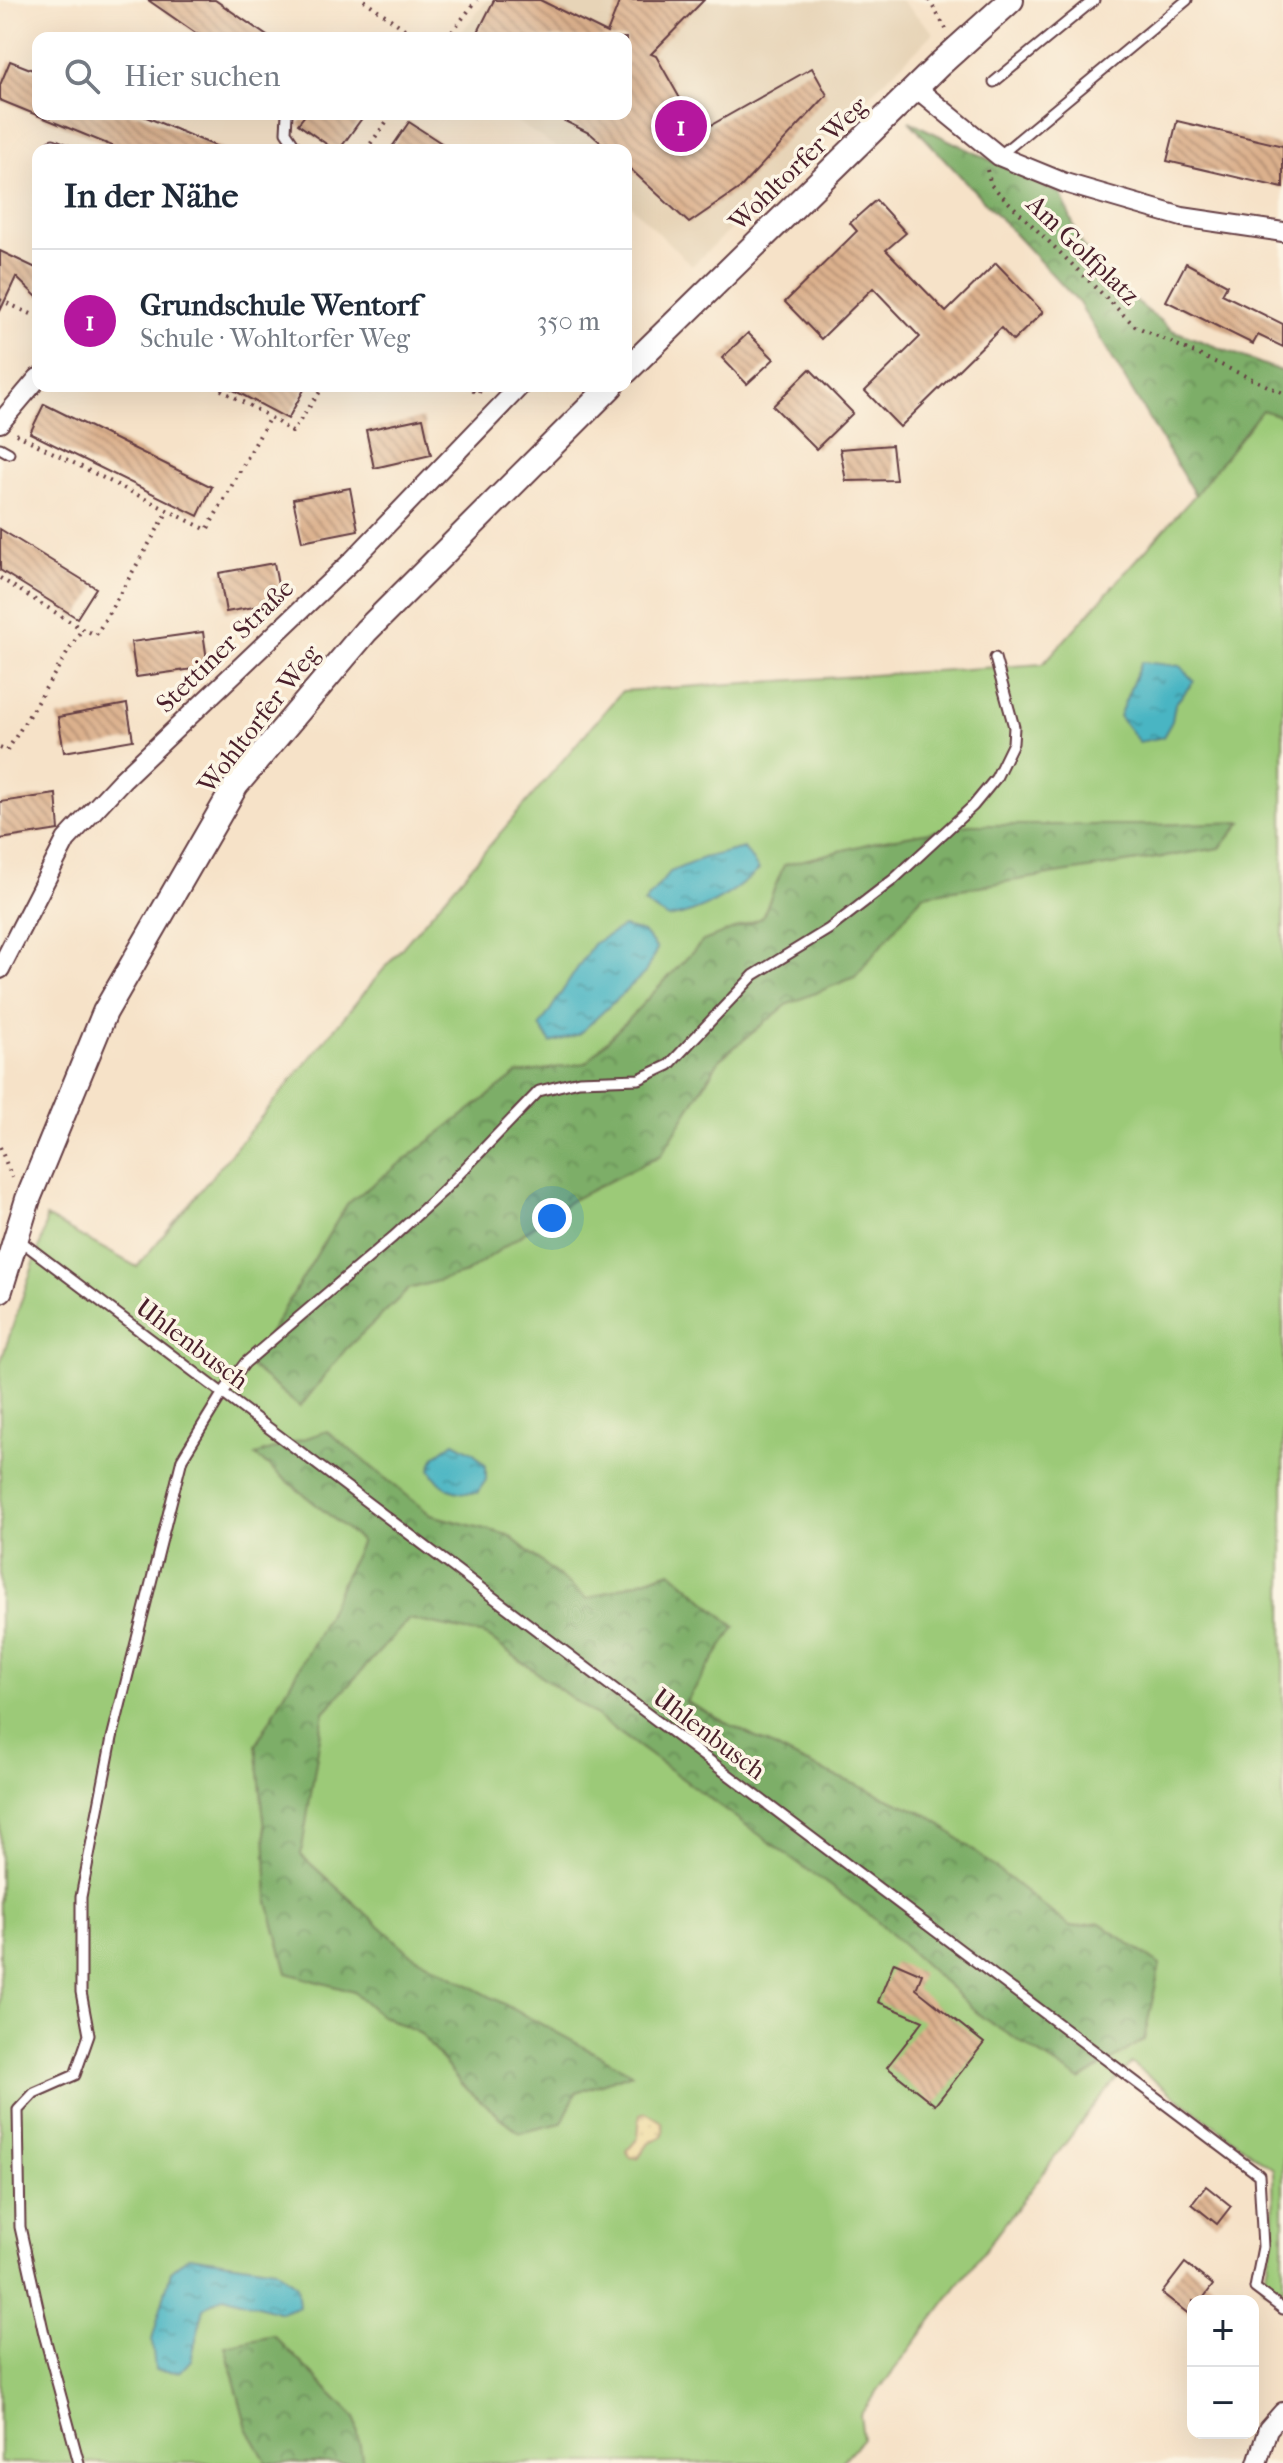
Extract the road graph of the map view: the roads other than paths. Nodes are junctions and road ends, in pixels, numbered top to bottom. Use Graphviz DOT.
graph roads {
  1 [pos="1011,0"];
  2 [pos="1094,0"];
  3 [pos="1187,0"];
  4 [pos="994,82"];
  5 [pos="916,88"];
  6 [pos="287,120"];
  7 [pos="294,144"];
  8 [pos="999,156"];
  9 [pos="1283,232"];
  10 [pos="632,365"];
  11 [pos="32,388"];
  12 [pos="514,392"];
  13 [pos="605,392"];
  14 [pos="7,428"];
  15 [pos="995,658"];
  16 [pos="0,969"];
  17 [pos="15,1237"];
  18 [pos="0,1290"];
  19 [pos="222,1394"];
  20 [pos="1283,2309"];
  21 [pos="1283,2412"];
  22 [pos="79,2463"];
  23 [pos="1257,2463"];
  1 -- 5 [label="main road, Wohltorfer Weg"];
  2 -- 4 [label="lane"];
  3 -- 8 [label="lane"];
  5 -- 8 [label="street"];
  5 -- 10 [label="main road, Wohltorfer Weg"];
  6 -- 7 [label="lane"];
  8 -- 9 [label="street"];
  11 -- 14 [label="street"];
  12 -- 16 [label="street, Stettiner Straße"];
  13 -- 17 [label="main road, Wohltorfer Weg"];
  15 -- 19 [label="lane"];
  17 -- 18 [label="main road, Wohltorfer Weg"];
  17 -- 19 [label="lane, Uhlenbusch"];
  19 -- 20 [label="lane, Uhlenbusch"];
  19 -- 22 [label="lane"];
  21 -- 23 [label="street"];
}
